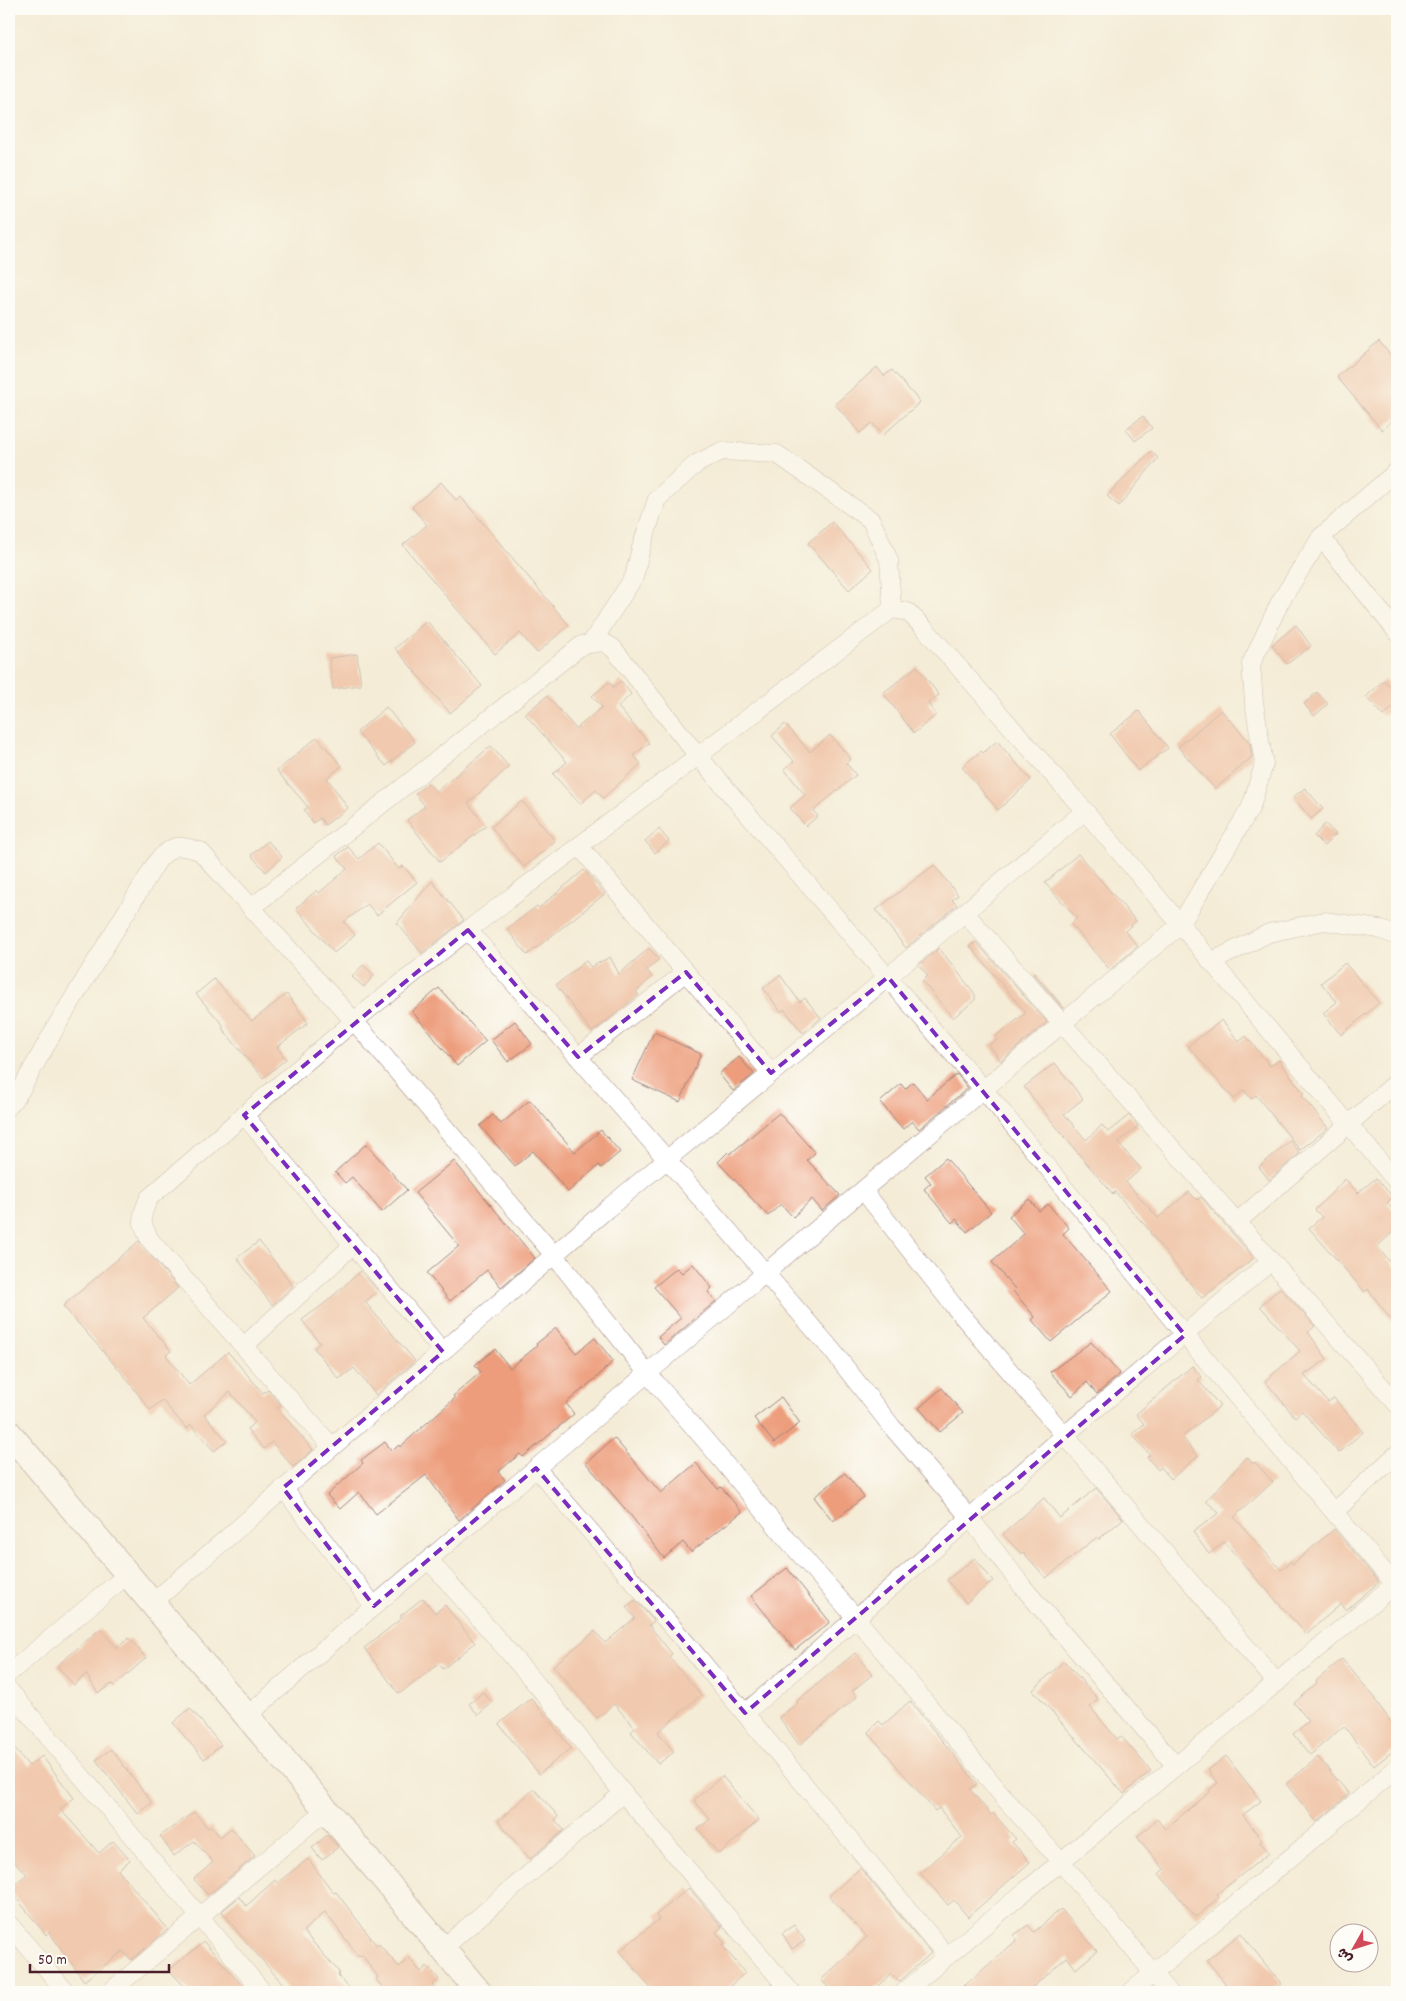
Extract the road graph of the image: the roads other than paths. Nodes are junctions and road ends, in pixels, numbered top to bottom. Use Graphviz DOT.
graph roads {
  1 [pos="1397,471"];
  2 [pos="1320,537"];
  3 [pos="892,609"];
  4 [pos="1397,632"];
  5 [pos="592,642"];
  6 [pos="698,756"];
  7 [pos="1085,811"];
  8 [pos="579,846"];
  9 [pos="251,908"];
  10 [pos="965,913"];
  11 [pos="1180,925"];
  12 [pos="468,930"];
  13 [pos="1397,936"];
  14 [pos="1211,962"];
  15 [pos="686,972"];
  16 [pos="888,977"];
  17 [pos="354,1021"];
  18 [pos="1062,1024"];
  19 [pos="578,1057"];
  20 [pos="771,1073"];
  21 [pos="1397,1082"];
  22 [pos="984,1090"];
  23 [pos="9,1106"];
  24 [pos="244,1115"];
  25 [pos="1349,1125"];
  26 [pos="667,1160"];
  27 [pos="1397,1182"];
  28 [pos="863,1190"];
  29 [pos="1237,1222"];
  30 [pos="354,1245"];
  31 [pos="554,1255"];
  32 [pos="1271,1261"];
  33 [pos="765,1274"];
  34 [pos="1185,1335"];
  35 [pos="244,1346"];
  36 [pos="443,1352"];
  37 [pos="648,1374"];
  38 [pos="1397,1404"];
  39 [pos="9,1433"];
  40 [pos="1065,1435"];
  41 [pos="332,1447"];
  42 [pos="1397,1454"];
  43 [pos="536,1468"];
  44 [pos="283,1488"];
  45 [pos="1334,1512"];
  46 [pos="970,1518"];
  47 [pos="429,1560"];
  48 [pos="128,1574"];
  49 [pos="1396,1586"];
  50 [pos="152,1603"];
  51 [pos="374,1606"];
  52 [pos="856,1618"];
  53 [pos="9,1673"];
  54 [pos="1277,1684"];
  55 [pos="9,1690"];
  56 [pos="744,1713"];
  57 [pos="248,1716"];
  58 [pos="1176,1766"];
  59 [pos="1397,1768"];
  60 [pos="623,1793"];
  61 [pos="325,1811"];
  62 [pos="1061,1862"];
  63 [pos="200,1917"];
  64 [pos="9,1924"];
  65 [pos="442,1950"];
  66 [pos="947,1956"];
  67 [pos="1154,1973"];
  68 [pos="66,1992"];
  69 [pos="110,1992"];
  70 [pos="263,1992"];
  71 [pos="479,1992"];
  72 [pos="791,1992"];
  73 [pos="904,1992"];
  74 [pos="1131,1992"];
  75 [pos="1169,1992"];
  1 -- 2 [label="street"];
  2 -- 4 [label="street"];
  2 -- 11 [label="street"];
  3 -- 5 [label="street"];
  3 -- 6 [label="street"];
  3 -- 7 [label="street"];
  5 -- 6 [label="street"];
  5 -- 9 [label="street"];
  6 -- 8 [label="street"];
  6 -- 16 [label="street"];
  7 -- 10 [label="street"];
  7 -- 11 [label="street"];
  8 -- 12 [label="street"];
  8 -- 15 [label="street"];
  9 -- 17 [label="street"];
  9 -- 23 [label="street"];
  10 -- 16 [label="street"];
  10 -- 18 [label="street"];
  11 -- 14 [label="street"];
  11 -- 18 [label="street"];
  12 -- 17 [label="street"];
  12 -- 19 [label="street"];
  13 -- 14 [label="street"];
  14 -- 25 [label="street"];
  15 -- 19 [label="street"];
  15 -- 20 [label="street"];
  16 -- 20 [label="street"];
  16 -- 22 [label="street"];
  17 -- 24 [label="street"];
  17 -- 31 [label="street"];
  18 -- 22 [label="street"];
  18 -- 29 [label="street"];
  19 -- 26 [label="street"];
  20 -- 26 [label="street"];
  21 -- 25 [label="street"];
  22 -- 28 [label="street"];
  22 -- 34 [label="street"];
  24 -- 30 [label="street"];
  24 -- 35 [label="street"];
  25 -- 27 [label="street"];
  25 -- 29 [label="street"];
  26 -- 31 [label="street"];
  26 -- 33 [label="street"];
  28 -- 33 [label="street"];
  28 -- 40 [label="street"];
  29 -- 32 [label="street"];
  30 -- 35 [label="street"];
  30 -- 36 [label="street"];
  31 -- 36 [label="street"];
  31 -- 37 [label="street"];
  32 -- 34 [label="street"];
  32 -- 38 [label="street"];
  33 -- 37 [label="street"];
  33 -- 46 [label="street"];
  34 -- 40 [label="street"];
  34 -- 45 [label="street"];
  35 -- 41 [label="street"];
  36 -- 41 [label="street"];
  37 -- 43 [label="street"];
  37 -- 52 [label="street"];
  39 -- 48 [label="street"];
  40 -- 46 [label="street"];
  40 -- 54 [label="street"];
  41 -- 44 [label="street"];
  42 -- 45 [label="street"];
  43 -- 47 [label="street"];
  43 -- 56 [label="street"];
  44 -- 50 [label="street"];
  44 -- 51 [label="street"];
  45 -- 49 [label="street"];
  46 -- 52 [label="street"];
  46 -- 58 [label="street"];
  47 -- 51 [label="street"];
  47 -- 60 [label="street"];
  48 -- 50 [label="street"];
  48 -- 53 [label="street"];
  49 -- 54 [label="street"];
  50 -- 57 [label="street"];
  51 -- 57 [label="street"];
  52 -- 56 [label="street"];
  52 -- 62 [label="street"];
  54 -- 58 [label="street"];
  55 -- 63 [label="street"];
  56 -- 66 [label="street"];
  57 -- 61 [label="street"];
  58 -- 62 [label="street"];
  59 -- 67 [label="street"];
  60 -- 65 [label="street"];
  60 -- 72 [label="street"];
  61 -- 63 [label="street"];
  61 -- 65 [label="street"];
  62 -- 66 [label="street"];
  62 -- 67 [label="street"];
  63 -- 69 [label="street"];
  63 -- 70 [label="street"];
  64 -- 68 [label="street"];
  65 -- 71 [label="street"];
  66 -- 73 [label="street"];
  67 -- 74 [label="street"];
  67 -- 75 [label="street"];
}
